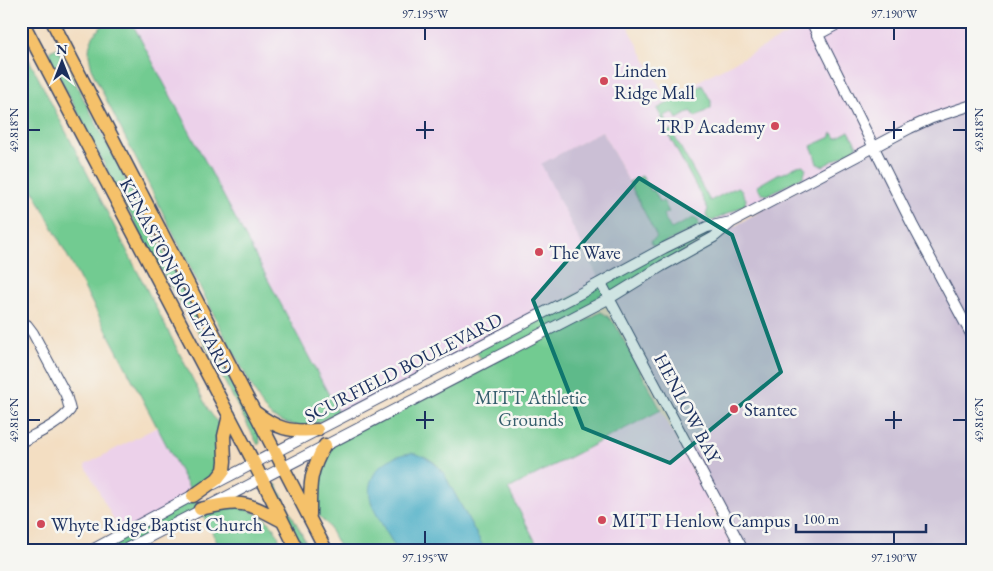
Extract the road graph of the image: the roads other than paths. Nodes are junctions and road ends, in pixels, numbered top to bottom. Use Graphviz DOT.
graph roads {
  1 [pos="22,21"];
  2 [pos="52,21"];
  3 [pos="811,21"];
  4 [pos="843,21"];
  5 [pos="817,35"];
  6 [pos="972,106"];
  7 [pos="874,146"];
  8 [pos="732,222"];
  9 [pos="602,283"];
  10 [pos="610,298"];
  11 [pos="21,323"];
  12 [pos="972,336"];
  13 [pos="253,410"];
  14 [pos="228,415"];
  15 [pos="317,430"];
  16 [pos="21,442"];
  17 [pos="325,445"];
  18 [pos="275,452"];
  19 [pos="254,463"];
  20 [pos="282,467"];
  21 [pos="261,478"];
  22 [pos="193,496"];
  23 [pos="200,509"];
  24 [pos="310,518"];
  25 [pos="282,521"];
  26 [pos="92,550"];
  27 [pos="124,550"];
  28 [pos="297,550"];
  29 [pos="326,550"];
  30 [pos="743,550"];
  1 -- 14 [label="main road, KENASTON BOULEVARD"];
  2 -- 13 [label="main road, KENASTON BOULEVARD"];
  3 -- 5 [label="street"];
  4 -- 5 [label="street"];
  5 -- 7 [label="street"];
  6 -- 7 [label="street, SCURFIELD BOULEVARD"];
  7 -- 8 [label="street, SCURFIELD BOULEVARD"];
  7 -- 12 [label="street"];
  8 -- 9 [label="street, SCURFIELD BOULEVARD"];
  8 -- 10 [label="street, SCURFIELD BOULEVARD"];
  9 -- 10 [label="street, HENLOW BAY"];
  9 -- 15 [label="street, SCURFIELD BOULEVARD"];
  10 -- 17 [label="street, SCURFIELD BOULEVARD"];
  10 -- 30 [label="street, HENLOW BAY"];
  11 -- 16 [label="street"];
  13 -- 15 [label="main road"];
  13 -- 18 [label="main road, KENASTON BOULEVARD"];
  14 -- 19 [label="main road, KENASTON BOULEVARD"];
  14 -- 22 [label="main road"];
  15 -- 18 [label="street, SCURFIELD BOULEVARD"];
  17 -- 20 [label="street, SCURFIELD BOULEVARD"];
  17 -- 24 [label="main road"];
  18 -- 19 [label="street, SCURFIELD BOULEVARD"];
  18 -- 20 [label="main road, KENASTON BOULEVARD"];
  19 -- 21 [label="main road, KENASTON BOULEVARD"];
  19 -- 22 [label="street, SCURFIELD BOULEVARD"];
  20 -- 21 [label="street, SCURFIELD BOULEVARD"];
  20 -- 24 [label="main road, KENASTON BOULEVARD"];
  21 -- 23 [label="street, SCURFIELD BOULEVARD"];
  21 -- 25 [label="main road, KENASTON BOULEVARD"];
  22 -- 26 [label="street, SCURFIELD BOULEVARD"];
  23 -- 25 [label="main road"];
  23 -- 27 [label="street, SCURFIELD BOULEVARD"];
  24 -- 29 [label="main road, KENASTON BOULEVARD"];
  25 -- 28 [label="main road, KENASTON BOULEVARD"];
}
